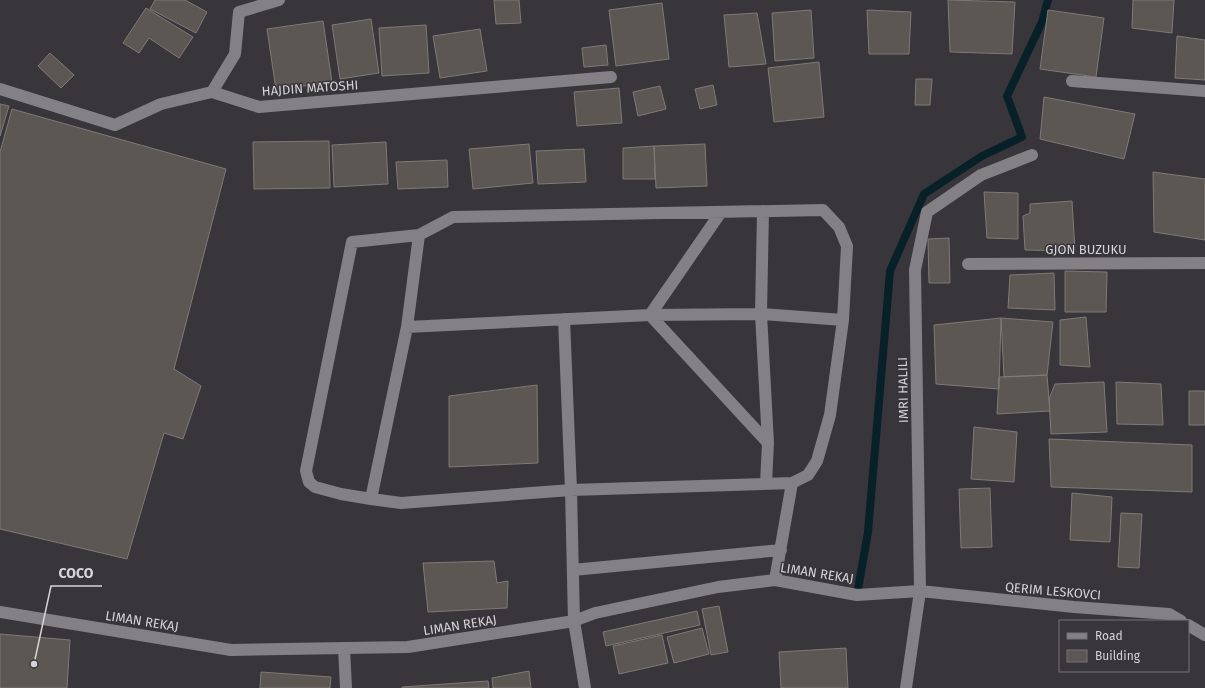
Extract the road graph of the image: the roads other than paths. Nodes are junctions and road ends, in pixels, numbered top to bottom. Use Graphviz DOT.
graph roads {
  1 [pos="279,0"];
  2 [pos="611,77"];
  3 [pos="1072,81"];
  4 [pos="0,89"];
  5 [pos="1205,91"];
  6 [pos="212,92"];
  7 [pos="1032,155"];
  8 [pos="721,212"];
  9 [pos="763,212"];
  10 [pos="419,235"];
  11 [pos="1205,263"];
  12 [pos="968,264"];
  13 [pos="761,314"];
  14 [pos="650,315"];
  15 [pos="564,319"];
  16 [pos="843,320"];
  17 [pos="407,327"];
  18 [pos="768,443"];
  19 [pos="766,483"];
  20 [pos="792,483"];
  21 [pos="571,490"];
  22 [pos="371,499"];
  23 [pos="781,550"];
  24 [pos="573,570"];
  25 [pos="775,580"];
  26 [pos="920,591"];
  27 [pos="0,612"];
  28 [pos="1179,620"];
  29 [pos="574,621"];
  30 [pos="1189,626"];
  31 [pos="1205,635"];
  32 [pos="344,648"];
  33 [pos="346,688"];
  34 [pos="585,688"];
  35 [pos="906,688"];
  1 -- 6 [label="street"];
  2 -- 6 [label="street, HAJDIN MATOSHI"];
  3 -- 5 [label="street"];
  4 -- 6 [label="street"];
  7 -- 26 [label="street, IMRI HALILI"];
  8 -- 9 [label="street"];
  8 -- 10 [label="street"];
  8 -- 14 [label="street"];
  9 -- 13 [label="street"];
  9 -- 16 [label="street"];
  10 -- 17 [label="street"];
  10 -- 22 [label="street"];
  11 -- 12 [label="street, GJON BUZUKU"];
  13 -- 14 [label="street"];
  13 -- 16 [label="street"];
  13 -- 18 [label="street"];
  14 -- 15 [label="street"];
  14 -- 18 [label="street"];
  15 -- 17 [label="street"];
  15 -- 21 [label="street"];
  16 -- 20 [label="street"];
  17 -- 22 [label="street"];
  18 -- 19 [label="street"];
  19 -- 20 [label="street"];
  19 -- 21 [label="street"];
  20 -- 23 [label="street"];
  21 -- 22 [label="street"];
  21 -- 24 [label="street"];
  23 -- 24 [label="street"];
  23 -- 25 [label="street"];
  24 -- 29 [label="street"];
  25 -- 26 [label="street, LIMAN REKAJ"];
  25 -- 29 [label="street, LIMAN REKAJ"];
  26 -- 28 [label="street, QERIM LESKOVCI"];
  26 -- 35 [label="street, IMRI HALILI"];
  27 -- 32 [label="street, LIMAN REKAJ"];
  29 -- 32 [label="street, LIMAN REKAJ"];
  29 -- 34 [label="street"];
  30 -- 31 [label="street"];
  32 -- 33 [label="street"];
}
